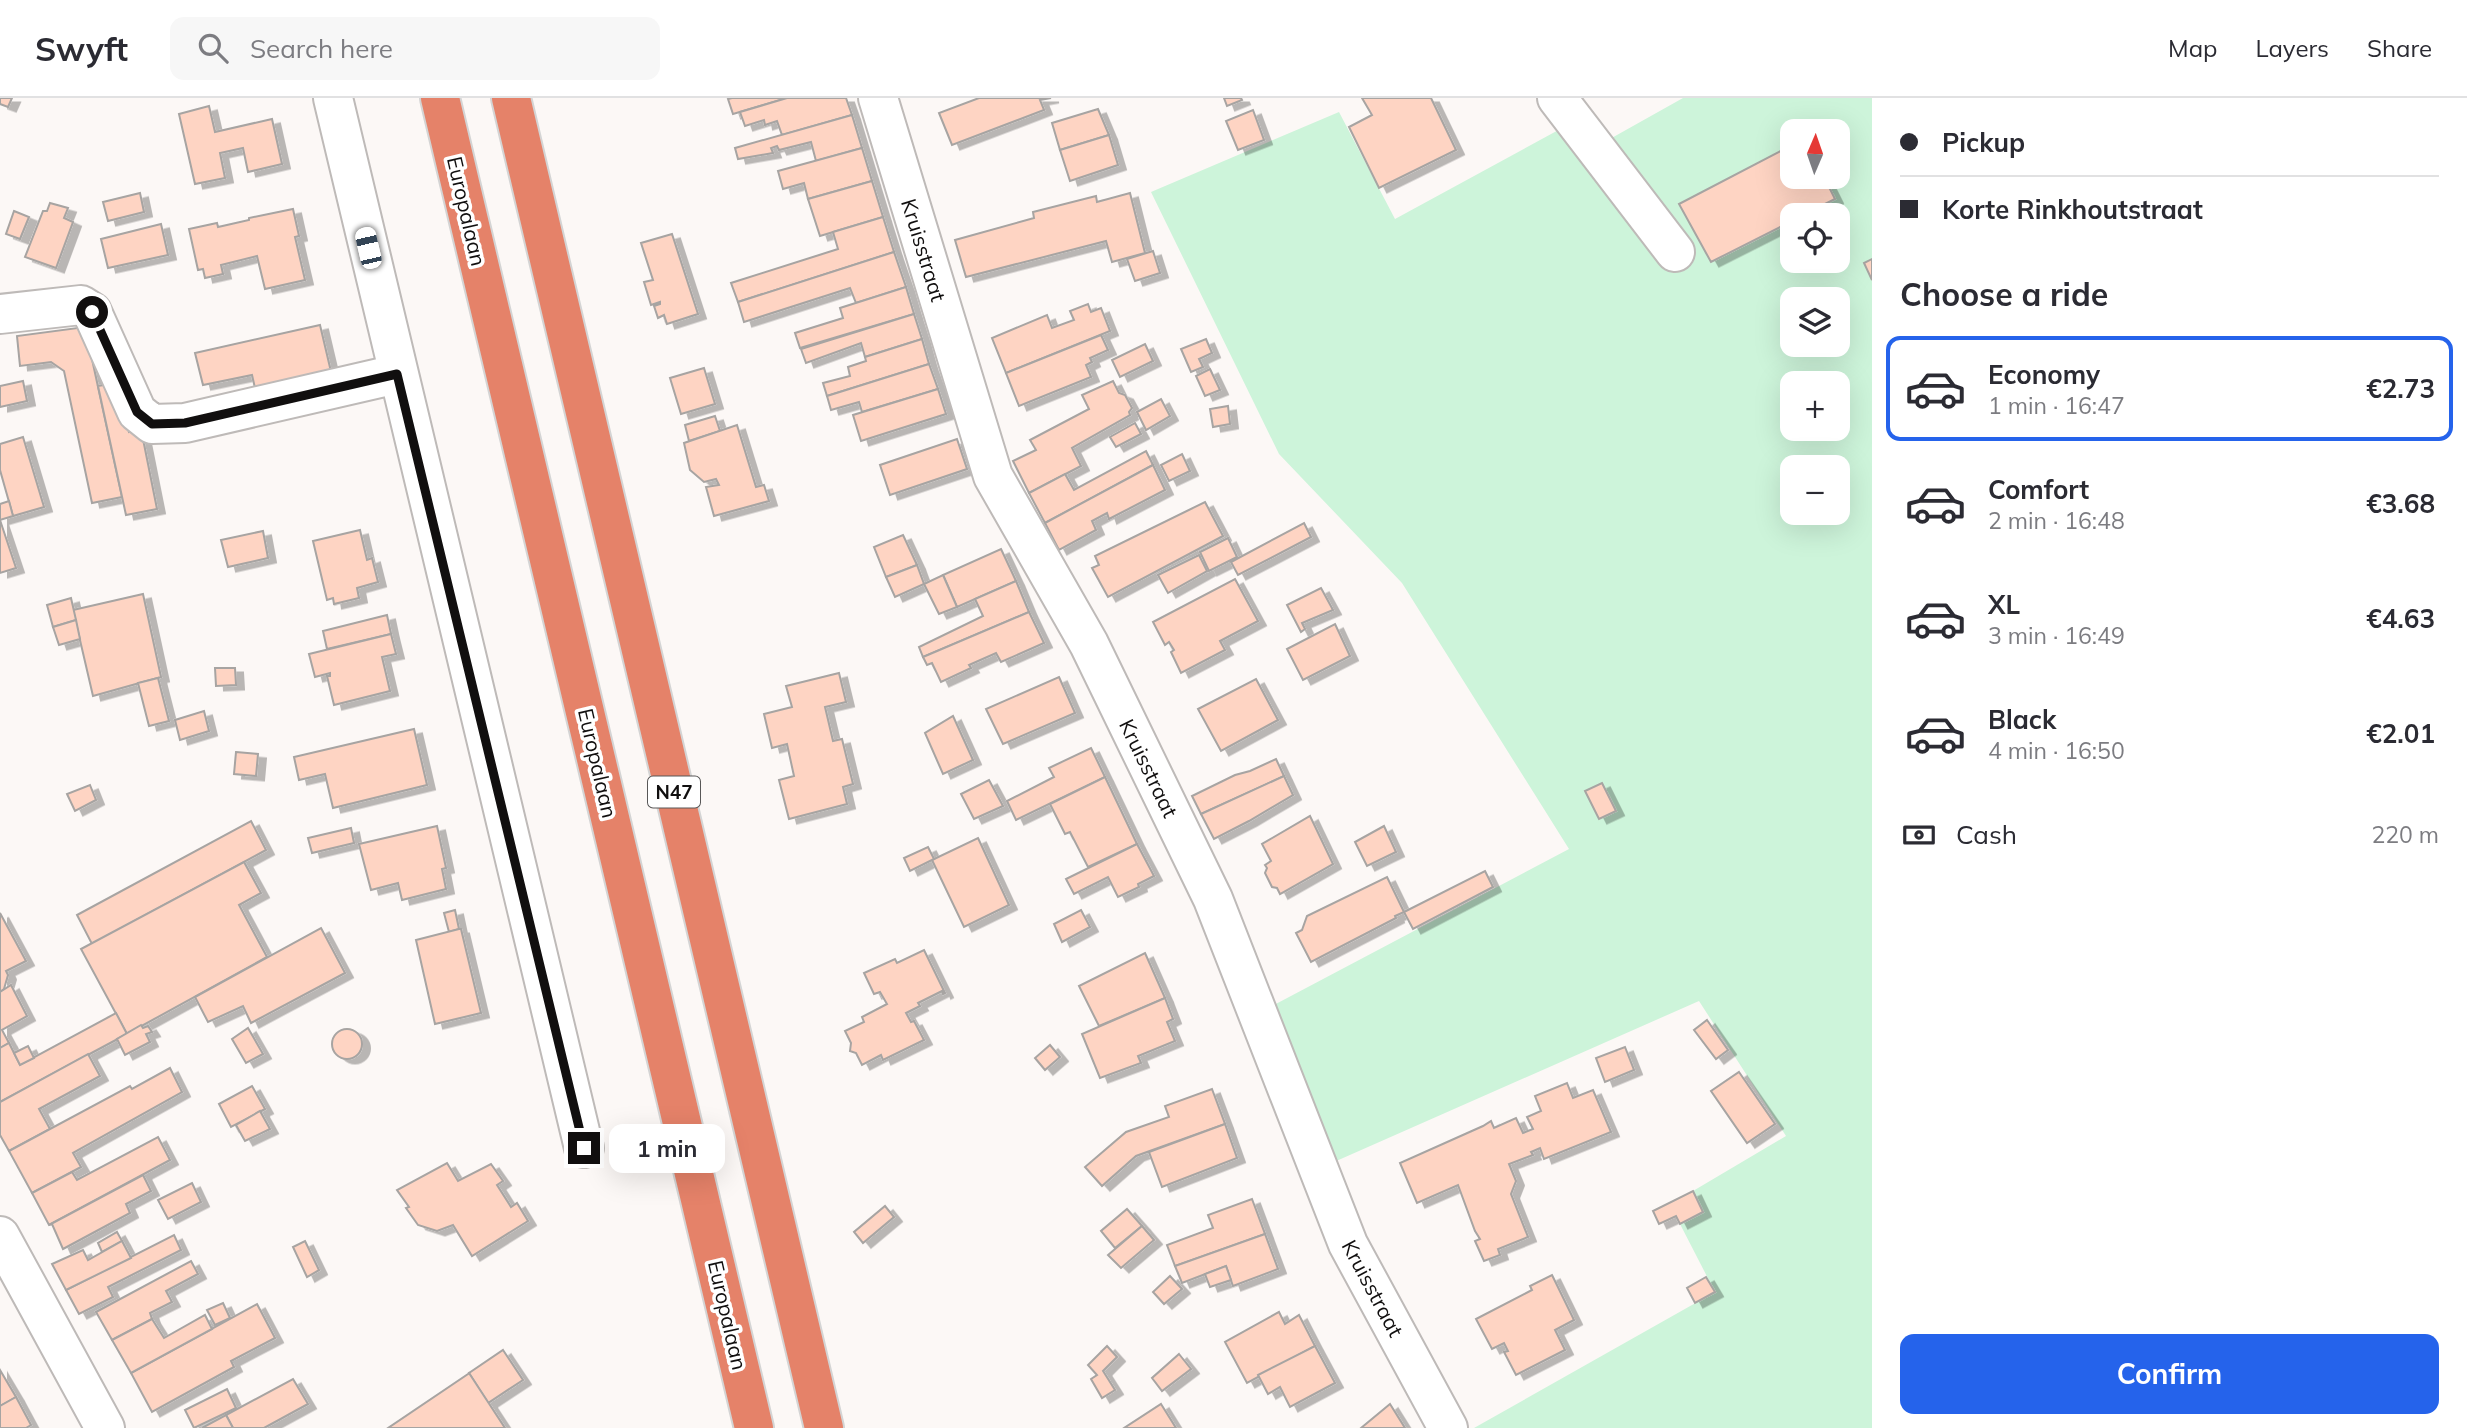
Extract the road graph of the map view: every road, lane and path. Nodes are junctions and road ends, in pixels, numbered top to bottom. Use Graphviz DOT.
graph roads {
  1 [pos="333,98"];
  2 [pos="440,98"];
  3 [pos="511,98"];
  4 [pos="878,98"];
  5 [pos="1557,98"];
  6 [pos="1675,252"];
  7 [pos="0,314"];
  8 [pos="397,374"];
  9 [pos="584,1148"];
  10 [pos="0,1236"];
  11 [pos="105,1428"];
  12 [pos="754,1428"];
  13 [pos="824,1428"];
  14 [pos="1448,1428"];
  1 -- 8 [label="street"];
  2 -- 12 [label="highway, Europalaan"];
  3 -- 13 [label="highway, N47"];
  4 -- 14 [label="street, Kruisstraat"];
  5 -- 6 [label="street"];
  7 -- 8 [label="street"];
  8 -- 9 [label="street"];
  10 -- 11 [label="street"];
}
